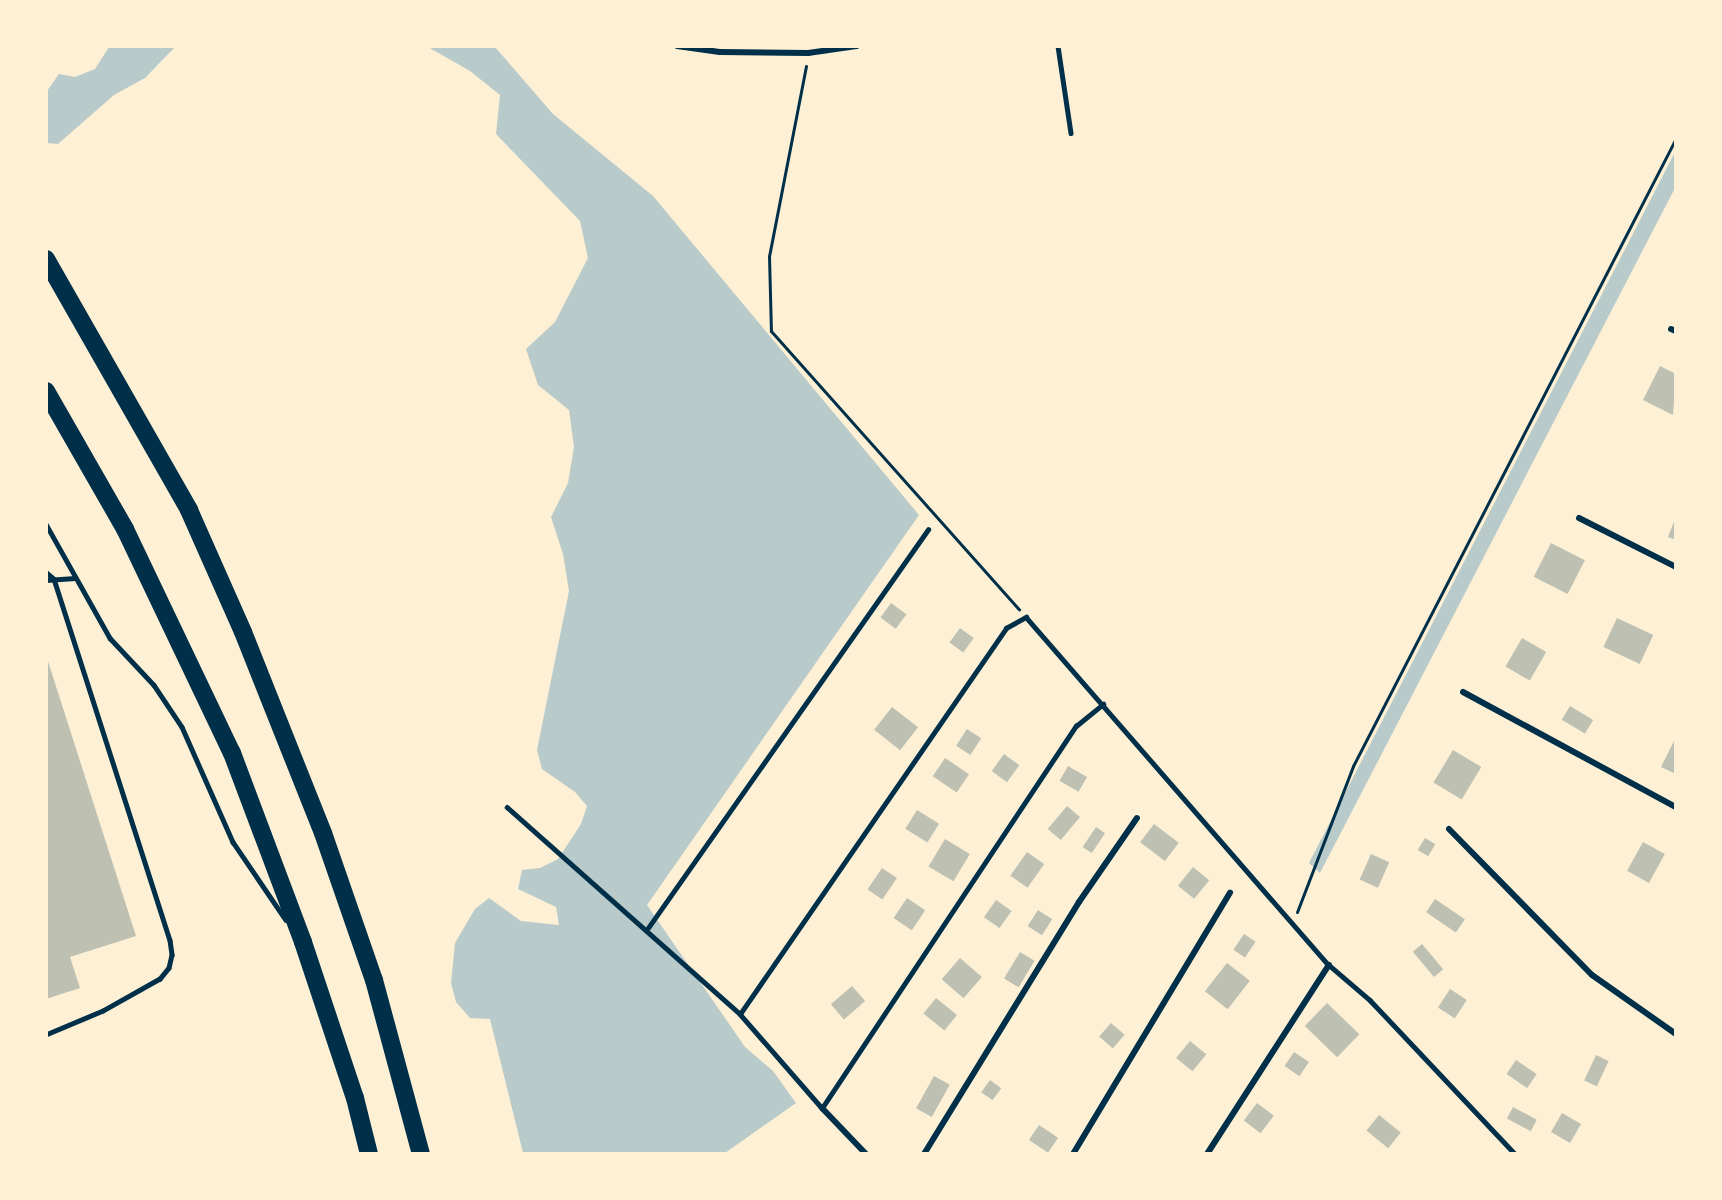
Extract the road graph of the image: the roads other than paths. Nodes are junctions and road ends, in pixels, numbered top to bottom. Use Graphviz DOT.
graph roads {
  1 [pos="677,46"];
  2 [pos="856,46"];
  3 [pos="1058,46"];
  4 [pos="1071,133"];
  5 [pos="46,259"];
  6 [pos="46,391"];
  7 [pos="1579,518"];
  8 [pos="46,524"];
  9 [pos="928,529"];
  10 [pos="1676,567"];
  11 [pos="46,572"];
  12 [pos="75,578"];
  13 [pos="54,579"];
  14 [pos="46,580"];
  15 [pos="1463,692"];
  16 [pos="1103,705"];
  17 [pos="507,807"];
  18 [pos="1676,807"];
  19 [pos="1137,818"];
  20 [pos="1449,829"];
  21 [pos="1230,893"];
  22 [pos="648,928"];
  23 [pos="303,942"];
  24 [pos="1329,965"];
  25 [pos="740,1014"];
  26 [pos="1676,1034"];
  27 [pos="46,1035"];
  28 [pos="822,1108"];
  29 [pos="369,1154"];
  30 [pos="421,1154"];
  31 [pos="866,1154"];
  32 [pos="924,1154"];
  33 [pos="1073,1154"];
  34 [pos="1207,1154"];
  35 [pos="1515,1154"];
  1 -- 2 [label="street"];
  3 -- 4 [label="lane"];
  5 -- 30 [label="highway"];
  6 -- 23 [label="highway"];
  7 -- 10 [label="street"];
  8 -- 12 [label="lane"];
  9 -- 22 [label="lane"];
  11 -- 13 [label="lane"];
  12 -- 13 [label="lane"];
  12 -- 23 [label="lane"];
  13 -- 14 [label="lane"];
  13 -- 27 [label="lane"];
  15 -- 18 [label="street"];
  16 -- 24 [label="lane"];
  16 -- 25 [label="lane"];
  16 -- 28 [label="lane"];
  17 -- 22 [label="lane"];
  19 -- 32 [label="street"];
  20 -- 26 [label="street"];
  21 -- 33 [label="street"];
  22 -- 25 [label="lane"];
  23 -- 29 [label="highway"];
  24 -- 34 [label="street"];
  24 -- 35 [label="lane"];
  25 -- 28 [label="lane"];
  28 -- 31 [label="street"];
}
